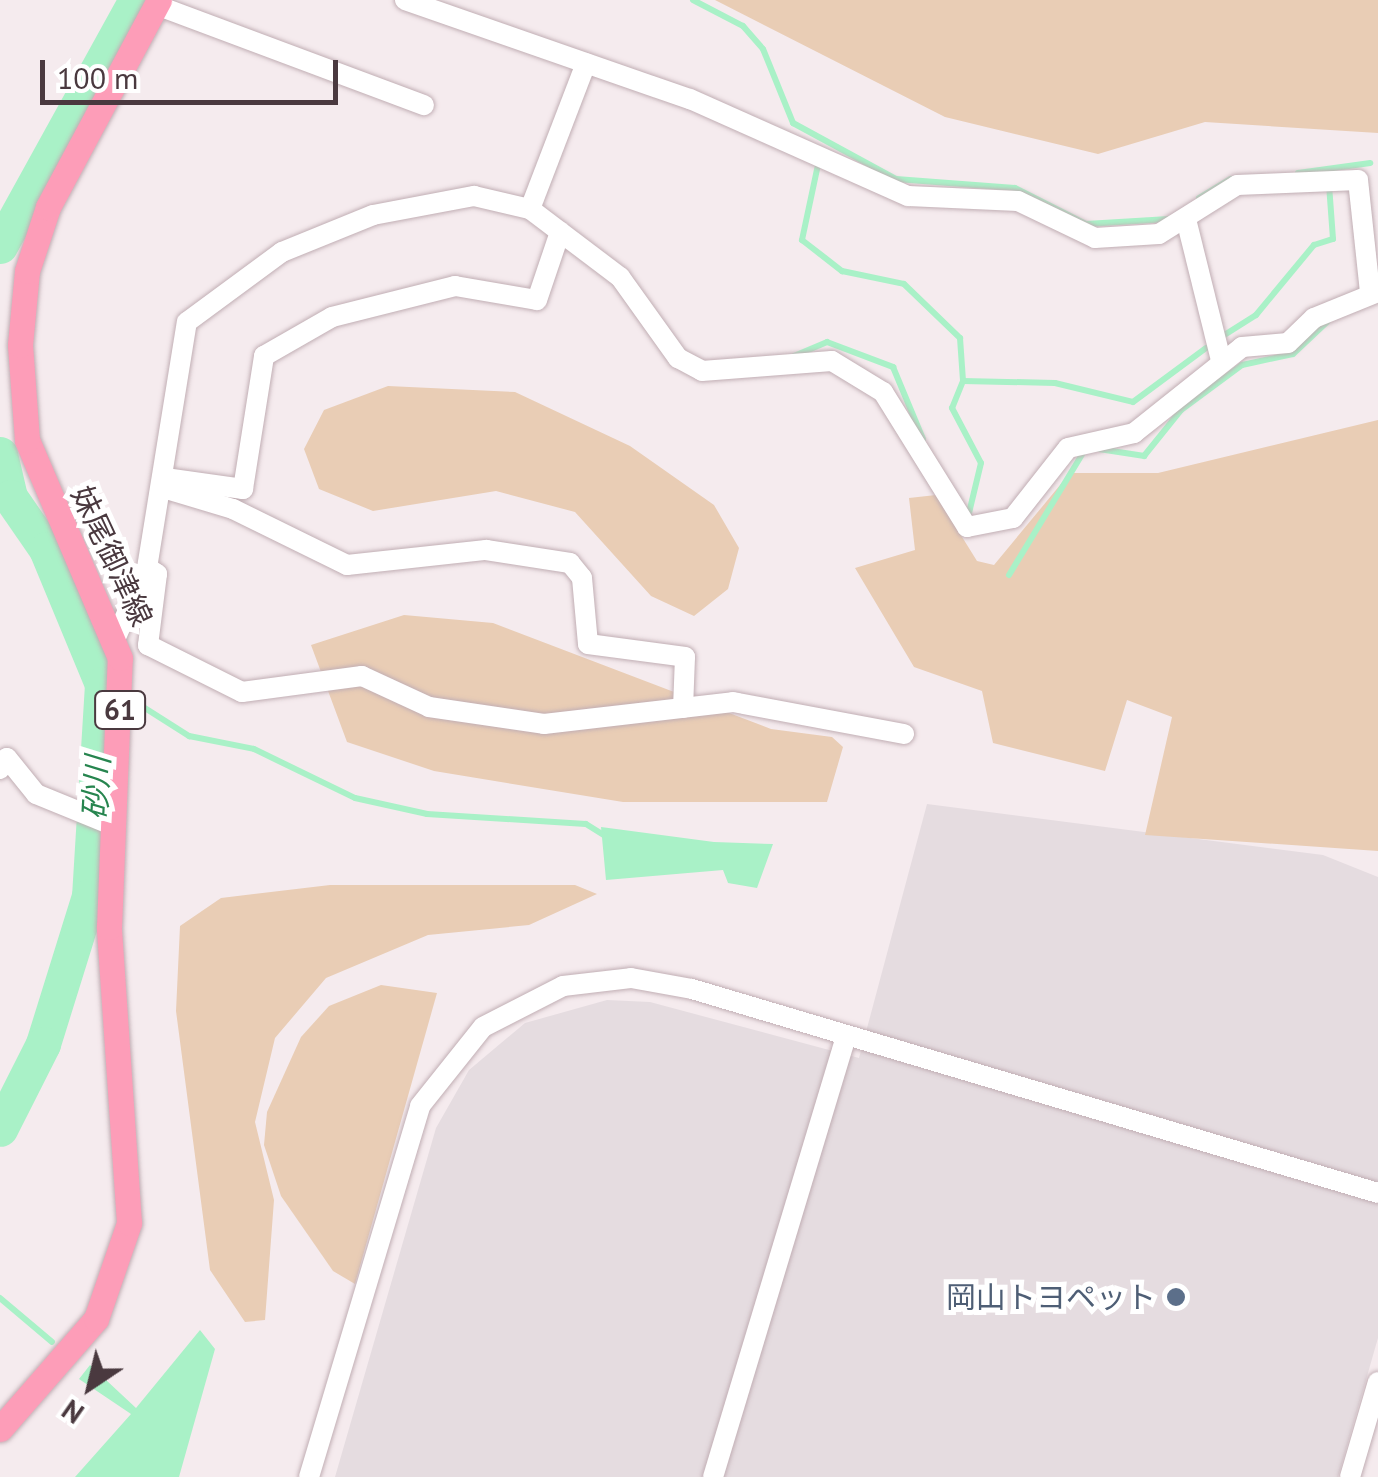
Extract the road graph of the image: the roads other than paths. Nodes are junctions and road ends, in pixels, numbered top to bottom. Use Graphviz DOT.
graph roads {
  1 [pos="406,0"];
  2 [pos="157,2"];
  3 [pos="586,63"];
  4 [pos="424,105"];
  5 [pos="530,209"];
  6 [pos="1187,222"];
  7 [pos="560,232"];
  8 [pos="1374,292"];
  9 [pos="1221,360"];
  10 [pos="164,483"];
  11 [pos="147,568"];
  12 [pos="117,635"];
  13 [pos="683,708"];
  14 [pos="904,734"];
  15 [pos="0,769"];
  16 [pos="99,822"];
  17 [pos="846,1036"];
  18 [pos="1378,1192"];
  19 [pos="1378,1382"];
  20 [pos="0,1429"];
  21 [pos="310,1477"];
  22 [pos="714,1477"];
  23 [pos="1350,1477"];
  1 -- 3 [label="street"];
  2 -- 4 [label="street"];
  2 -- 12 [label="main road, 妹尾御津線 / 61"];
  3 -- 5 [label="street"];
  3 -- 6 [label="street"];
  5 -- 7 [label="street"];
  5 -- 10 [label="street"];
  6 -- 8 [label="street"];
  6 -- 9 [label="street"];
  7 -- 9 [label="street"];
  7 -- 10 [label="street"];
  8 -- 9 [label="street"];
  10 -- 11 [label="street"];
  10 -- 13 [label="street"];
  11 -- 12 [label="street"];
  11 -- 13 [label="street"];
  12 -- 16 [label="main road, 妹尾御津線 / 61"];
  13 -- 14 [label="street"];
  15 -- 16 [label="street"];
  16 -- 20 [label="main road, 妹尾御津線 / 61"];
  17 -- 18 [label="street"];
  17 -- 21 [label="street"];
  17 -- 22 [label="street"];
  19 -- 23 [label="street"];
}
